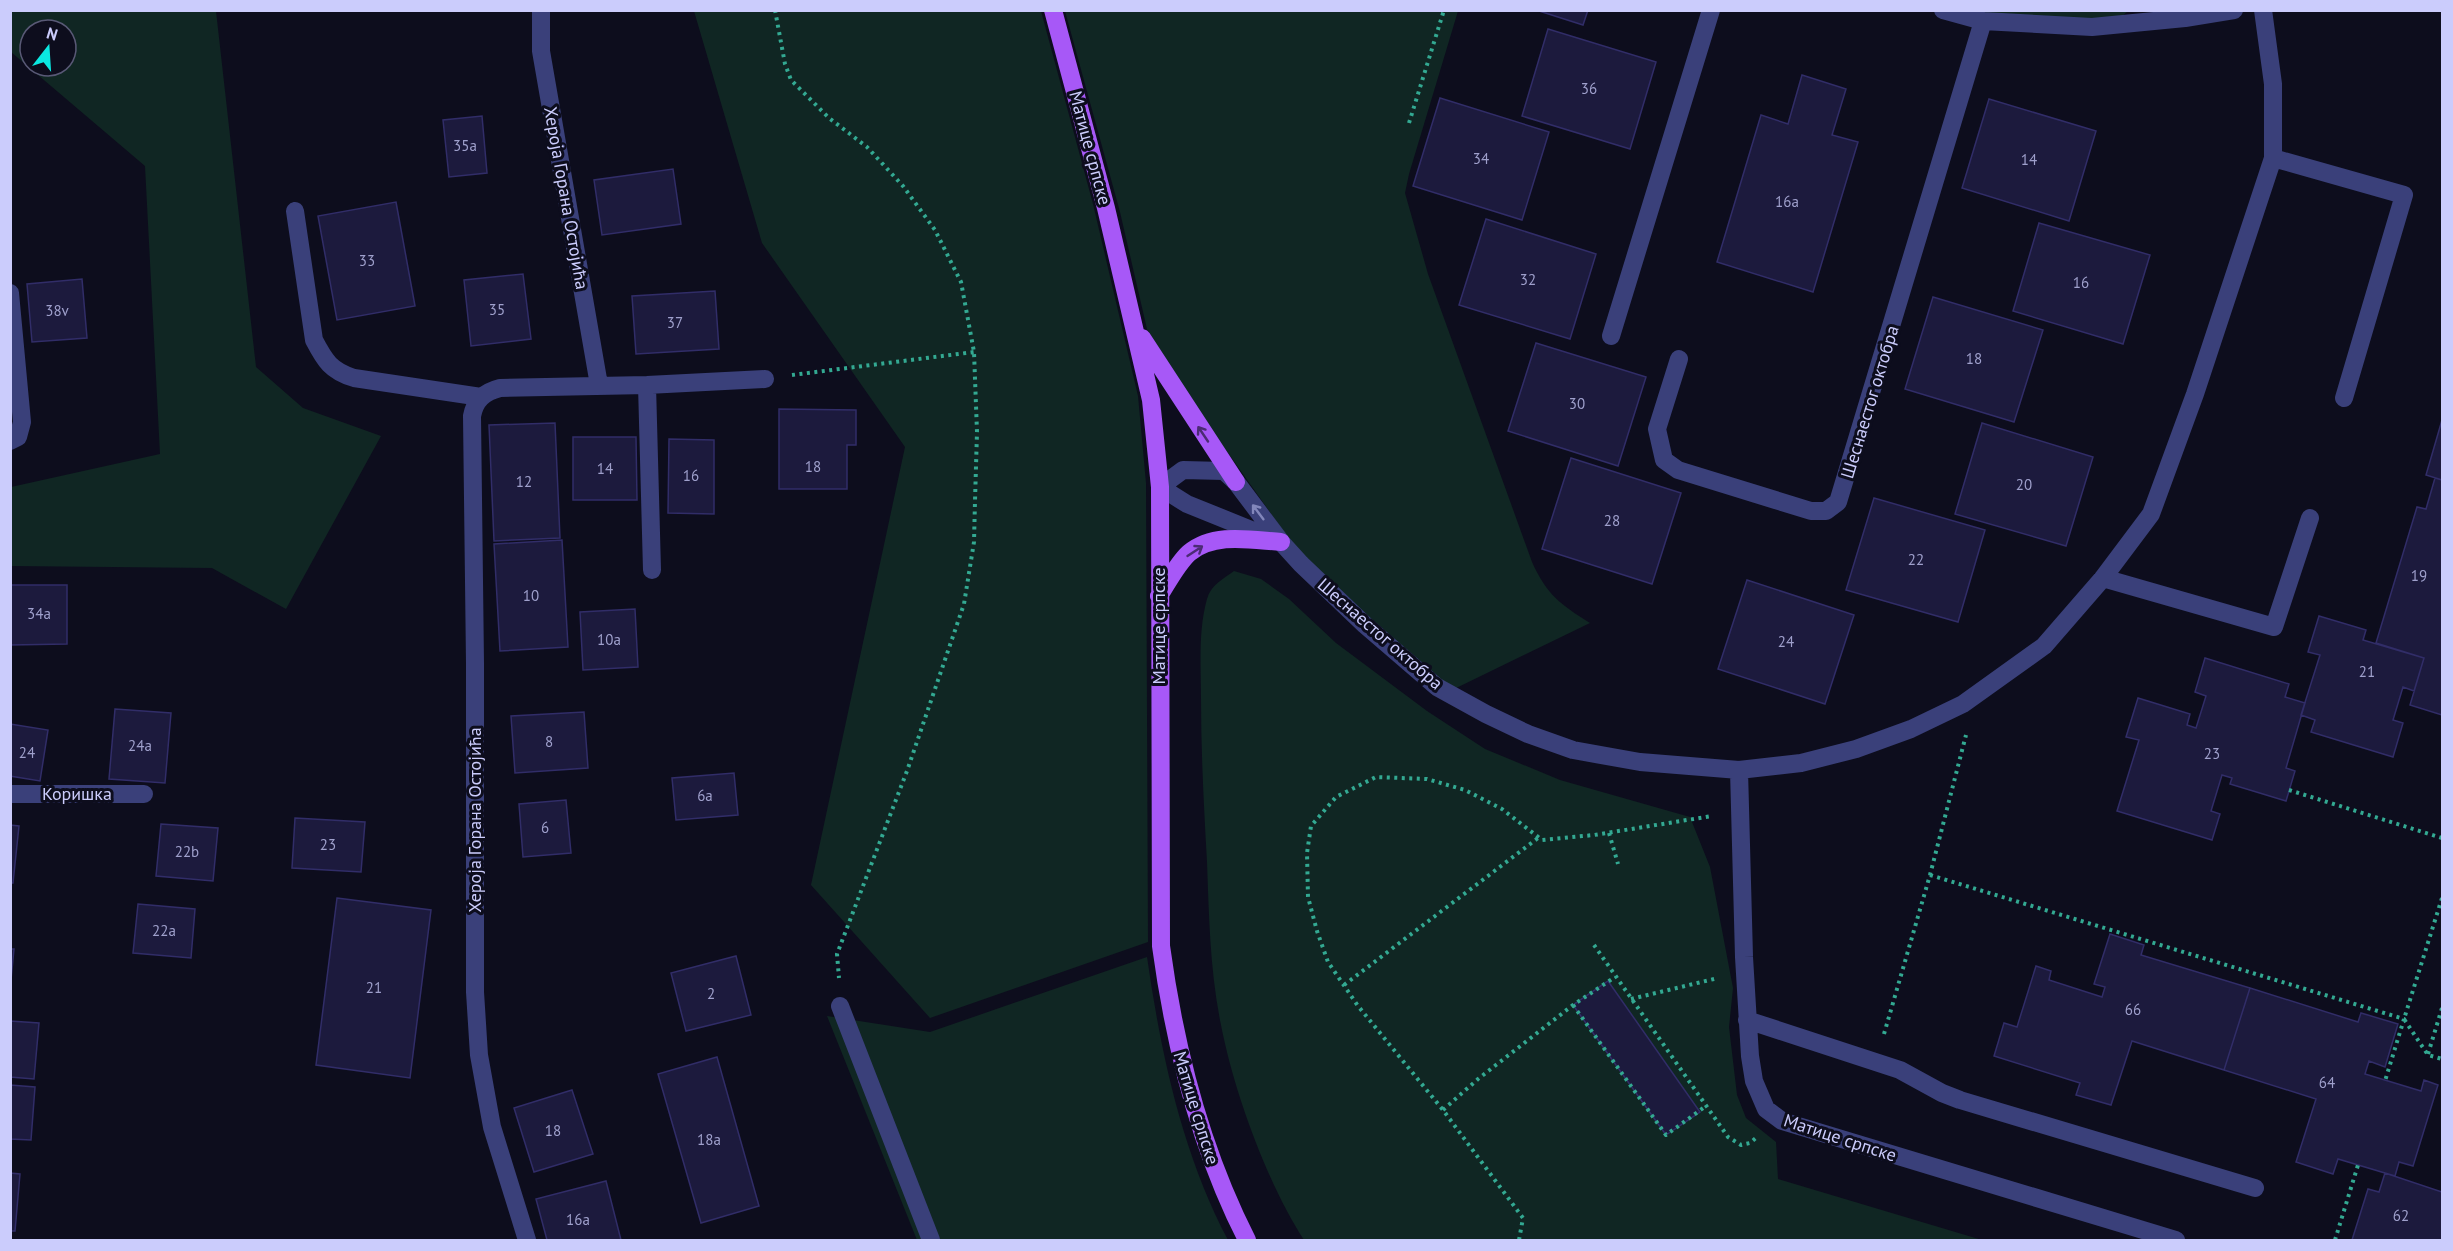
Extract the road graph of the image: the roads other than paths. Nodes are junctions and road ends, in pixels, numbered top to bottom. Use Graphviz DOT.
graph roads {
  1 [pos="541,10"];
  2 [pos="1053,10"];
  3 [pos="1711,10"];
  4 [pos="1943,10"];
  5 [pos="2234,10"];
  6 [pos="2263,10"];
  7 [pos="1983,21"];
  8 [pos="2272,158"];
  9 [pos="295,211"];
  10 [pos="10,293"];
  11 [pos="1134,325"];
  12 [pos="1611,336"];
  13 [pos="1679,359"];
  14 [pos="765,379"];
  15 [pos="599,385"];
  16 [pos="647,385"];
  17 [pos="481,397"];
  18 [pos="2344,398"];
  19 [pos="10,441"];
  20 [pos="1236,482"];
  21 [pos="1160,488"];
  22 [pos="2310,518"];
  23 [pos="1281,542"];
  24 [pos="652,570"];
  25 [pos="2103,578"];
  26 [pos="1159,596"];
  27 [pos="1738,770"];
  28 [pos="10,794"];
  29 [pos="144,794"];
  30 [pos="840,1006"];
  31 [pos="1747,1020"];
  32 [pos="2256,1188"];
  33 [pos="527,1240"];
  34 [pos="930,1240"];
  35 [pos="1248,1240"];
  36 [pos="2176,1240"];
  1 -- 15 [label="street, Хероја Горана Остојића"];
  2 -- 11 [label="main road, Матице српске"];
  3 -- 12 [label="street"];
  4 -- 7 [label="street"];
  5 -- 7 [label="street"];
  6 -- 8 [label="street, Шеснаестог октобра"];
  7 -- 13 [label="street, Шеснаестог октобра"];
  8 -- 18 [label="street"];
  8 -- 25 [label="street, Шеснаестог октобра"];
  9 -- 17 [label="street"];
  10 -- 19 [label="street"];
  20 -- 11 [label="main road, one-way"];
  11 -- 21 [label="main road, Матице српске"];
  14 -- 16 [label="street"];
  15 -- 16 [label="street"];
  15 -- 17 [label="street"];
  16 -- 24 [label="street"];
  17 -- 33 [label="street, Хероја Горана Остојића"];
  20 -- 21 [label="street, Шеснаестог октобра"];
  23 -- 20 [label="street, Шеснаестог октобра, one-way"];
  21 -- 23 [label="street, Шеснаестог октобра"];
  21 -- 26 [label="main road, Матице српске"];
  22 -- 25 [label="street"];
  26 -- 23 [label="main road, one-way"];
  23 -- 27 [label="street, Шеснаестог октобра"];
  25 -- 27 [label="street, Шеснаестог октобра"];
  26 -- 35 [label="main road, Матице српске"];
  27 -- 31 [label="street, Матице српске"];
  28 -- 29 [label="street, Коришка"];
  30 -- 34 [label="street"];
  31 -- 32 [label="street"];
  31 -- 36 [label="street, Матице српске"];
}
